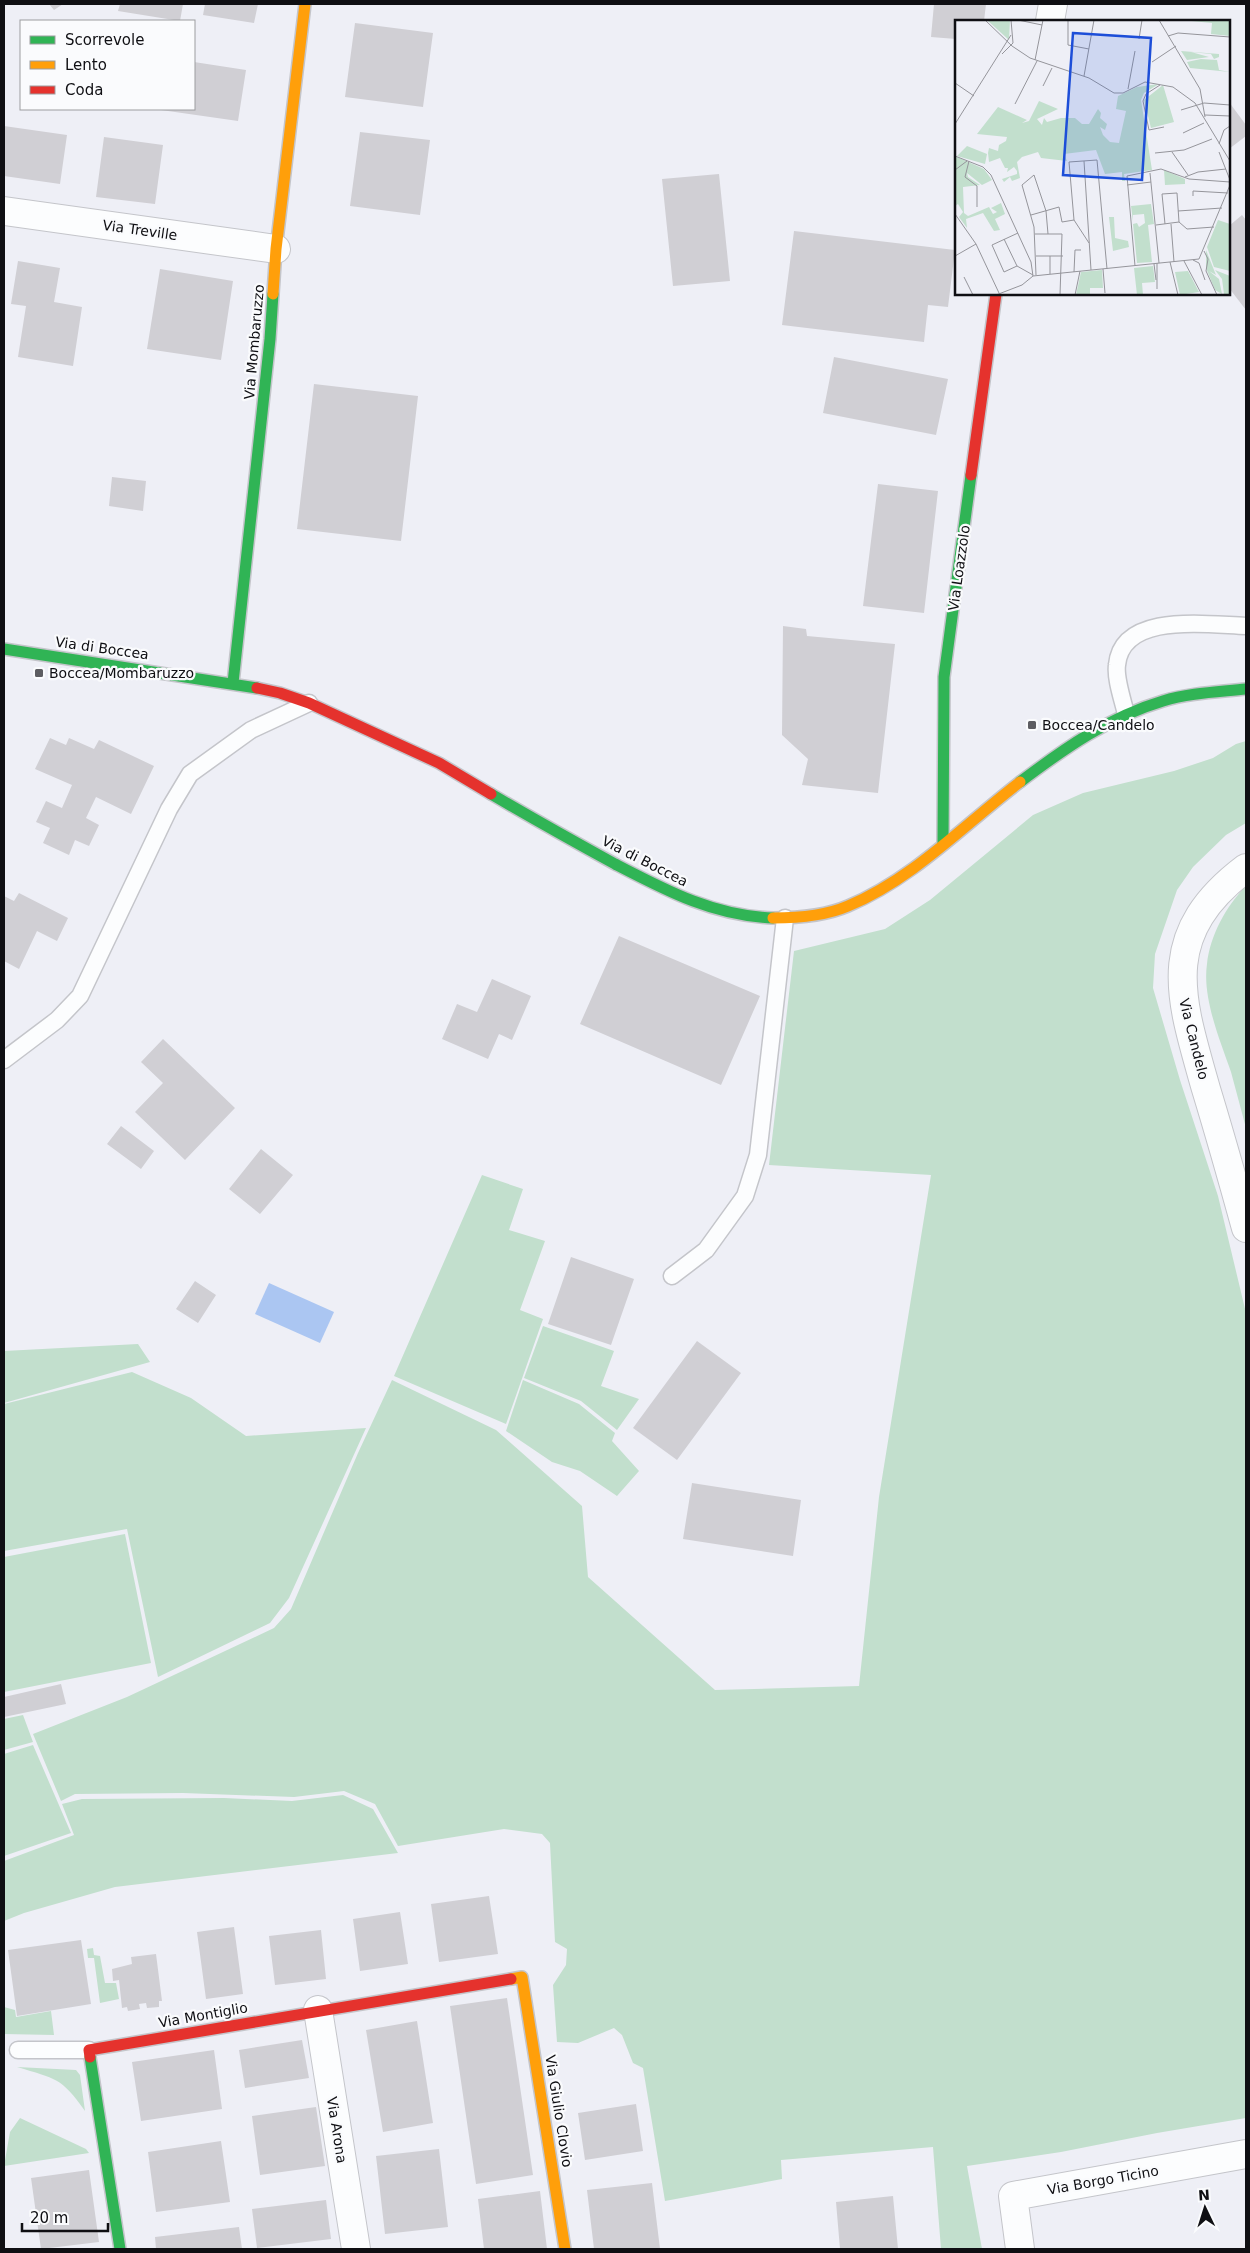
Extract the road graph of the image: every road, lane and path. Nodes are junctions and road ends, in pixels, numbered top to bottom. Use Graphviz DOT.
graph roads {
  1 [pos="305,4"];
  2 [pos="1053,4"];
  3 [pos="1050,20"];
  4 [pos="4,211"];
  5 [pos="276,249"];
  6 [pos="996,295"];
  7 [pos="1246,626"];
  8 [pos="4,649"];
  9 [pos="233,683"];
  10 [pos="1246,689"];
  11 [pos="309,703"];
  12 [pos="1126,714"];
  13 [pos="943,844"];
  14 [pos="1246,868"];
  15 [pos="785,918"];
  16 [pos="4,1060"];
  17 [pos="1246,1228"];
  18 [pos="672,1276"];
  19 [pos="522,1977"];
  20 [pos="318,2010"];
  21 [pos="18,2050"];
  22 [pos="89,2050"];
  23 [pos="1246,2154"];
  24 [pos="120,2249"];
  25 [pos="356,2249"];
  26 [pos="565,2249"];
  27 [pos="1020,2249"];
  1 -- 5 [label="street, Via Mombaruzzo"];
  2 -- 3 [label="street"];
  4 -- 5 [label="street, Via Treville"];
  5 -- 9 [label="street, Via Mombaruzzo"];
  6 -- 13 [label="street, Via Loazzolo"];
  7 -- 12 [label="lane"];
  8 -- 9 [label="street, Via di Boccea"];
  9 -- 11 [label="street, Via di Boccea"];
  10 -- 12 [label="street, Via di Boccea"];
  11 -- 15 [label="street, Via di Boccea"];
  11 -- 16 [label="lane"];
  12 -- 13 [label="street, Via di Boccea"];
  13 -- 15 [label="street, Via di Boccea"];
  14 -- 17 [label="street, Via Candelo"];
  15 -- 18 [label="lane"];
  19 -- 20 [label="street, Via Montiglio"];
  19 -- 26 [label="street, Via Giulio Clovio"];
  20 -- 22 [label="street, Via Montiglio"];
  20 -- 25 [label="street, Via Arona"];
  21 -- 22 [label="lane"];
  22 -- 24 [label="street"];
  23 -- 27 [label="street, Via Borgo Ticino"];
}
